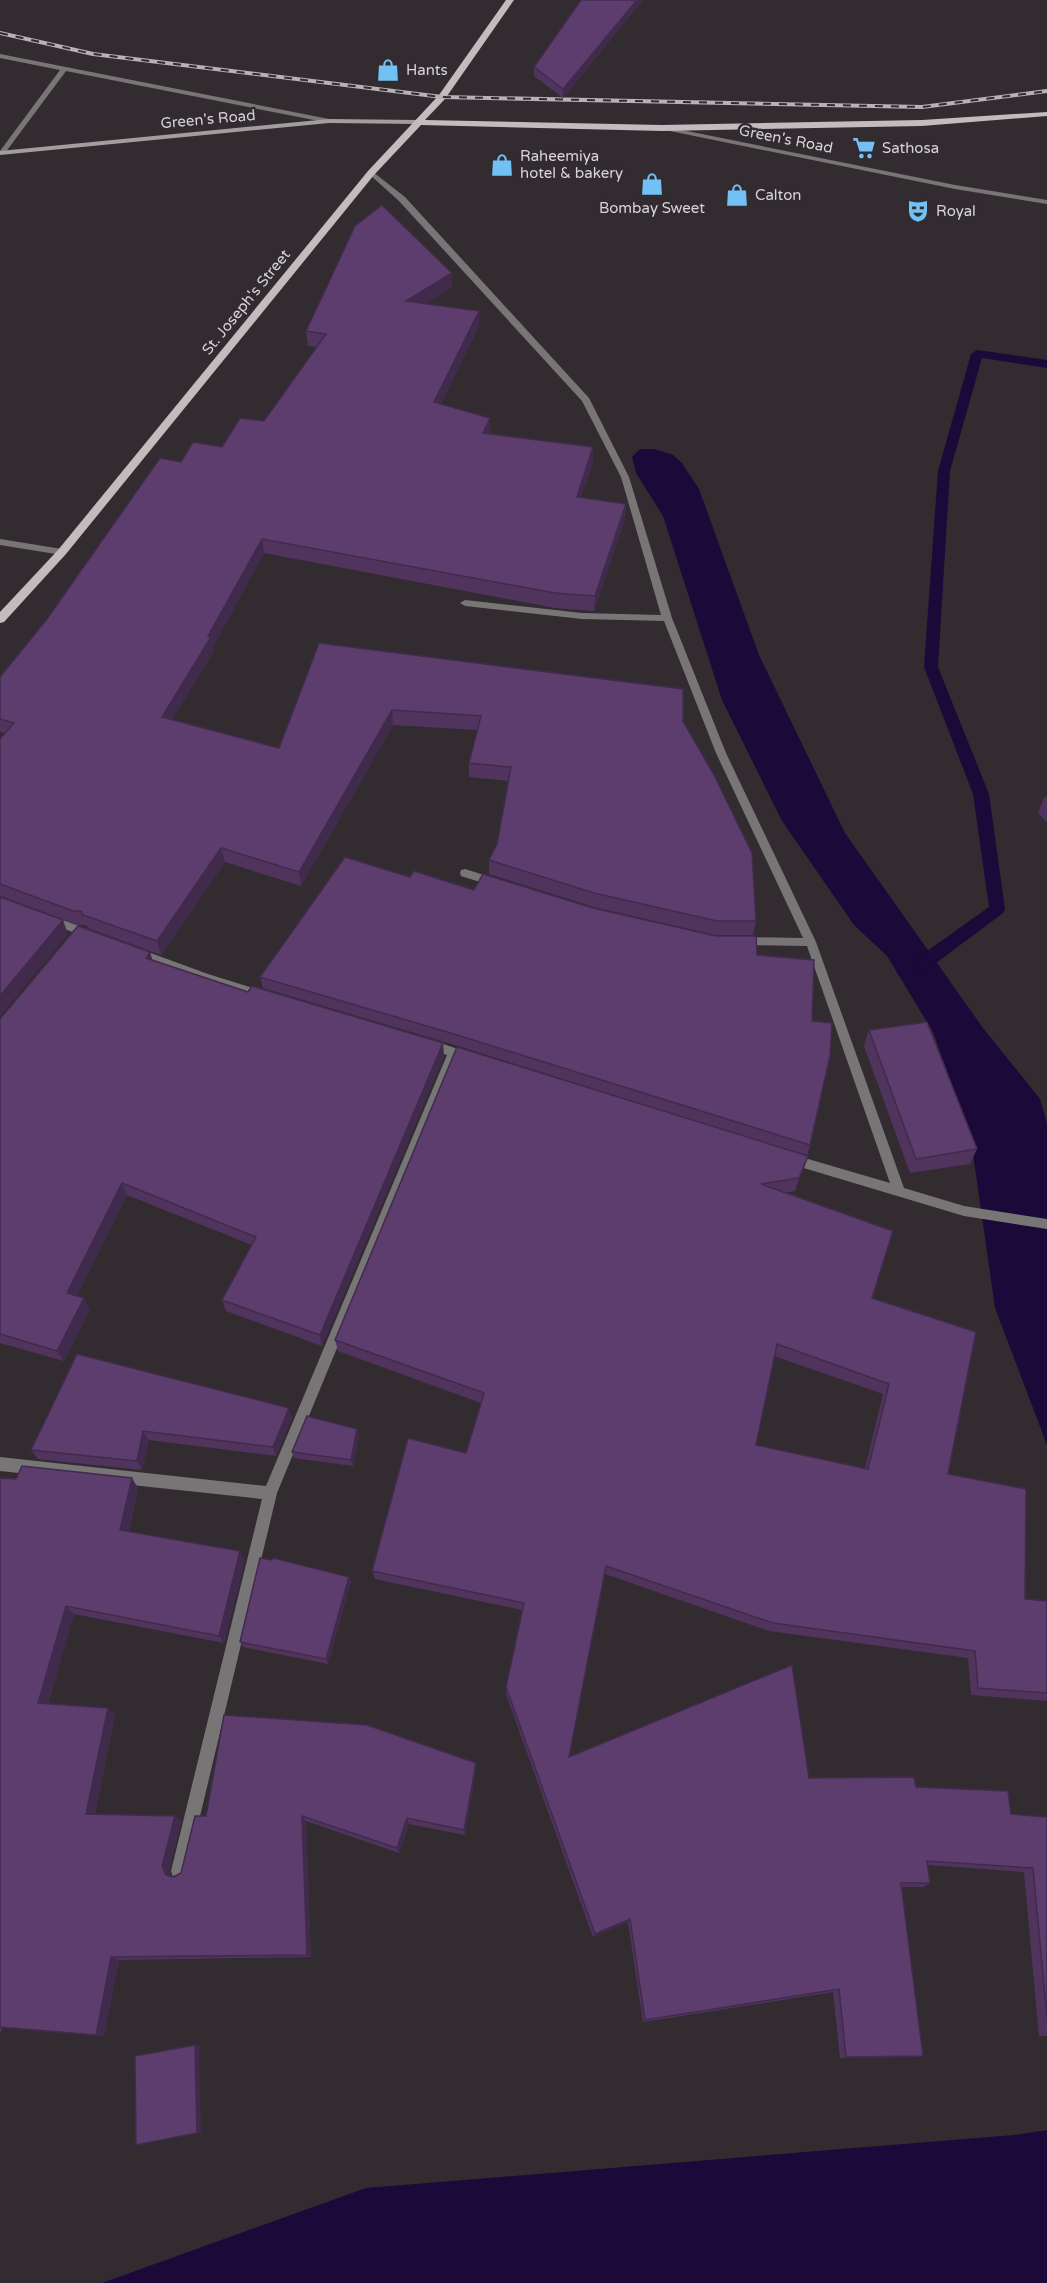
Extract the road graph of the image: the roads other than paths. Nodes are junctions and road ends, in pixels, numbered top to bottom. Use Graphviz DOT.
graph roads {
  1 [pos="510,0"];
  2 [pos="0,56"];
  3 [pos="64,69"];
  4 [pos="1047,114"];
  5 [pos="329,121"];
  6 [pos="418,122"];
  7 [pos="662,128"];
  8 [pos="2,153"];
  9 [pos="370,173"];
  10 [pos="1047,202"];
  11 [pos="0,542"];
  12 [pos="63,552"];
  13 [pos="465,603"];
  14 [pos="667,618"];
  15 [pos="0,619"];
  16 [pos="465,873"];
  17 [pos="507,886"];
  18 [pos="40,916"];
  19 [pos="102,938"];
  20 [pos="727,941"];
  21 [pos="811,942"];
  22 [pos="122,946"];
  23 [pos="273,998"];
  24 [pos="420,1042"];
  25 [pos="454,1052"];
  26 [pos="476,1059"];
  27 [pos="784,1156"];
  28 [pos="899,1192"];
  29 [pos="1047,1224"];
  30 [pos="0,1464"];
  31 [pos="270,1493"];
  32 [pos="180,1871"];
  1 -- 6 [label="main road, St. Joseph's Street"];
  2 -- 3 [label="street"];
  3 -- 5 [label="street"];
  3 -- 8 [label="street"];
  4 -- 7 [label="main road"];
  5 -- 6 [label="main road, Green's Road"];
  5 -- 8 [label="main road, Green's Road"];
  6 -- 7 [label="main road"];
  6 -- 9 [label="main road, St. Joseph's Street"];
  7 -- 10 [label="street, Green's Road"];
  9 -- 12 [label="main road, St. Joseph's Street"];
  9 -- 14 [label="street"];
  11 -- 12 [label="street"];
  12 -- 15 [label="main road, St. Joseph's Street"];
  13 -- 14 [label="street"];
  14 -- 21 [label="street"];
  16 -- 17 [label="street"];
  18 -- 19 [label="street"];
  20 -- 21 [label="street"];
  21 -- 28 [label="street"];
  22 -- 23 [label="street"];
  24 -- 25 [label="street"];
  25 -- 26 [label="street"];
  25 -- 31 [label="street"];
  27 -- 28 [label="street"];
  28 -- 29 [label="street"];
  30 -- 31 [label="street"];
  31 -- 32 [label="street"];
}
